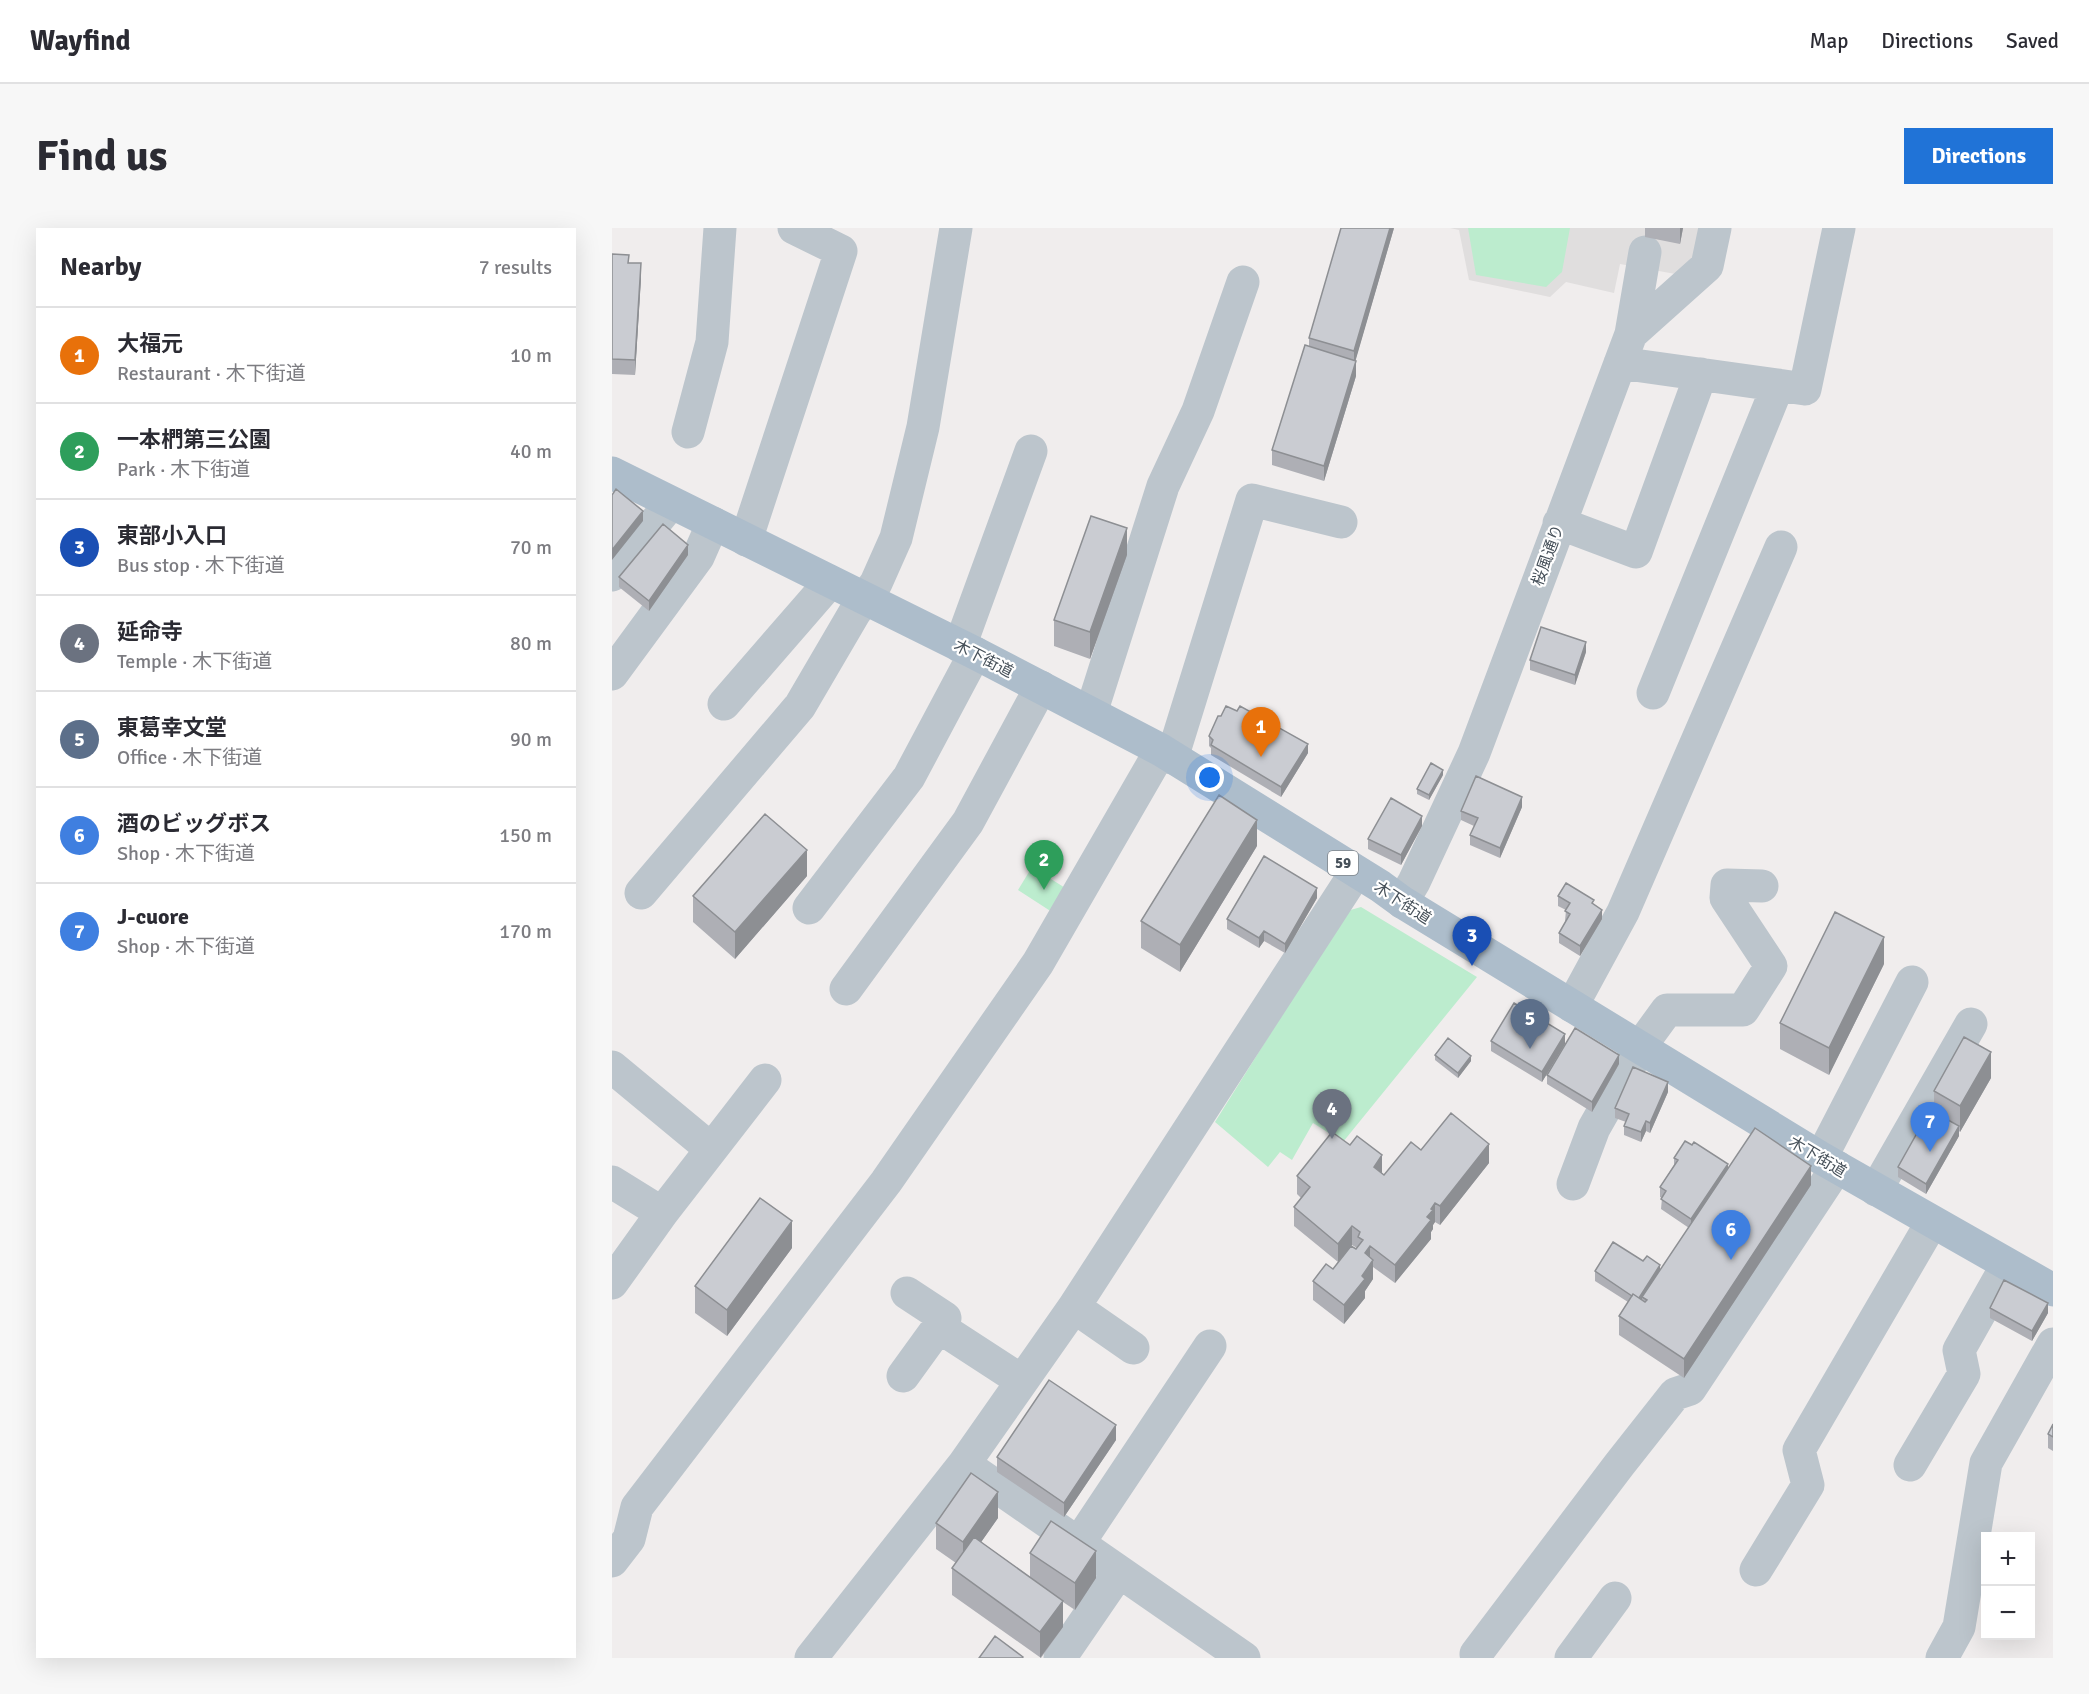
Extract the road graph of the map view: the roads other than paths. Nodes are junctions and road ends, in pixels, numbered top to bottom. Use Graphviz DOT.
graph roads {
  1 [pos="720,228"];
  2 [pos="794,228"];
  3 [pos="956,228"];
  4 [pos="1715,228"];
  5 [pos="1839,228"];
  6 [pos="1645,252"];
  7 [pos="1243,282"];
  8 [pos="1625,349"];
  9 [pos="1701,374"];
  10 [pos="1778,385"];
  11 [pos="688,432"];
  12 [pos="1031,451"];
  13 [pos="612,473"];
  14 [pos="671,503"];
  15 [pos="1341,522"];
  16 [pos="713,523"];
  17 [pos="1559,523"];
  18 [pos="746,540"];
  19 [pos="1781,547"];
  20 [pos="612,575"];
  21 [pos="830,582"];
  22 [pos="864,599"];
  23 [pos="967,649"];
  24 [pos="612,674"];
  25 [pos="1041,687"];
  26 [pos="1653,693"];
  27 [pos="724,704"];
  28 [pos="1090,713"];
  29 [pos="1167,754"];
  30 [pos="1356,872"];
  31 [pos="1762,886"];
  32 [pos="641,893"];
  33 [pos="1402,902"];
  34 [pos="809,908"];
  35 [pos="1912,982"];
  36 [pos="846,989"];
  37 [pos="1572,1006"];
  38 [pos="1971,1024"];
  39 [pos="1640,1047"];
  40 [pos="612,1067"];
  41 [pos="765,1080"];
  42 [pos="711,1149"];
  43 [pos="1829,1163"];
  44 [pos="612,1182"];
  45 [pos="1573,1184"];
  46 [pos="1876,1190"];
  47 [pos="662,1213"];
  48 [pos="1932,1222"];
  49 [pos="2007,1265"];
  50 [pos="612,1282"];
  51 [pos="2053,1290"];
  52 [pos="907,1293"];
  53 [pos="1074,1307"];
  54 [pos="939,1327"];
  55 [pos="2053,1344"];
  56 [pos="1210,1346"];
  57 [pos="1133,1348"];
  58 [pos="903,1376"];
  59 [pos="1022,1381"];
  60 [pos="964,1464"];
  61 [pos="1910,1466"];
  62 [pos="1078,1544"];
  63 [pos="612,1561"];
  64 [pos="1756,1570"];
  65 [pos="1119,1572"];
  66 [pos="1615,1599"];
  67 [pos="1476,1654"];
  68 [pos="1240,1657"];
  69 [pos="811,1658"];
  70 [pos="1060,1658"];
  71 [pos="1571,1658"];
  72 [pos="1942,1658"];
  1 -- 11 [label="street"];
  2 -- 18 [label="street"];
  3 -- 22 [label="street"];
  4 -- 8 [label="street, 桜風通り"];
  5 -- 10 [label="street"];
  6 -- 8 [label="street"];
  7 -- 28 [label="street"];
  8 -- 9 [label="street"];
  8 -- 17 [label="street, 桜風通り"];
  9 -- 10 [label="street"];
  9 -- 17 [label="street"];
  10 -- 26 [label="street"];
  12 -- 23 [label="street"];
  13 -- 14 [label="main road, 木下街道 / 59"];
  14 -- 16 [label="main road, 木下街道 / 59"];
  14 -- 20 [label="street"];
  15 -- 29 [label="street"];
  16 -- 18 [label="main road, 木下街道 / 59"];
  16 -- 24 [label="street"];
  17 -- 33 [label="street, 桜風通り"];
  18 -- 21 [label="main road, 木下街道 / 59"];
  19 -- 37 [label="street"];
  21 -- 22 [label="main road, 木下街道 / 59"];
  21 -- 27 [label="street"];
  22 -- 23 [label="main road, 木下街道 / 59"];
  22 -- 32 [label="street"];
  23 -- 25 [label="main road, 木下街道 / 59"];
  23 -- 34 [label="street"];
  25 -- 28 [label="main road, 木下街道 / 59"];
  25 -- 36 [label="street"];
  28 -- 29 [label="main road, 木下街道 / 59"];
  29 -- 30 [label="main road, 木下街道 / 59"];
  29 -- 63 [label="street"];
  30 -- 33 [label="main road, 木下街道 / 59"];
  30 -- 53 [label="street"];
  31 -- 39 [label="street"];
  33 -- 37 [label="main road, 木下街道 / 59"];
  35 -- 43 [label="street"];
  37 -- 39 [label="main road, 木下街道 / 59"];
  38 -- 46 [label="street"];
  39 -- 43 [label="main road, 木下街道 / 59"];
  39 -- 45 [label="street"];
  40 -- 42 [label="street"];
  41 -- 42 [label="street"];
  42 -- 47 [label="street"];
  43 -- 46 [label="main road, 木下街道 / 59"];
  43 -- 67 [label="street"];
  44 -- 47 [label="street"];
  46 -- 48 [label="main road, 木下街道 / 59"];
  47 -- 50 [label="street"];
  48 -- 49 [label="main road, 木下街道 / 59"];
  48 -- 64 [label="street"];
  49 -- 51 [label="main road, 木下街道 / 59"];
  49 -- 61 [label="street"];
  52 -- 54 [label="street"];
  53 -- 57 [label="street"];
  53 -- 59 [label="street"];
  54 -- 58 [label="street"];
  54 -- 59 [label="street"];
  55 -- 72 [label="street"];
  56 -- 62 [label="street"];
  59 -- 60 [label="street"];
  60 -- 62 [label="street"];
  60 -- 69 [label="street"];
  62 -- 65 [label="street"];
  65 -- 68 [label="street"];
  65 -- 70 [label="street"];
  66 -- 71 [label="street"];
}
